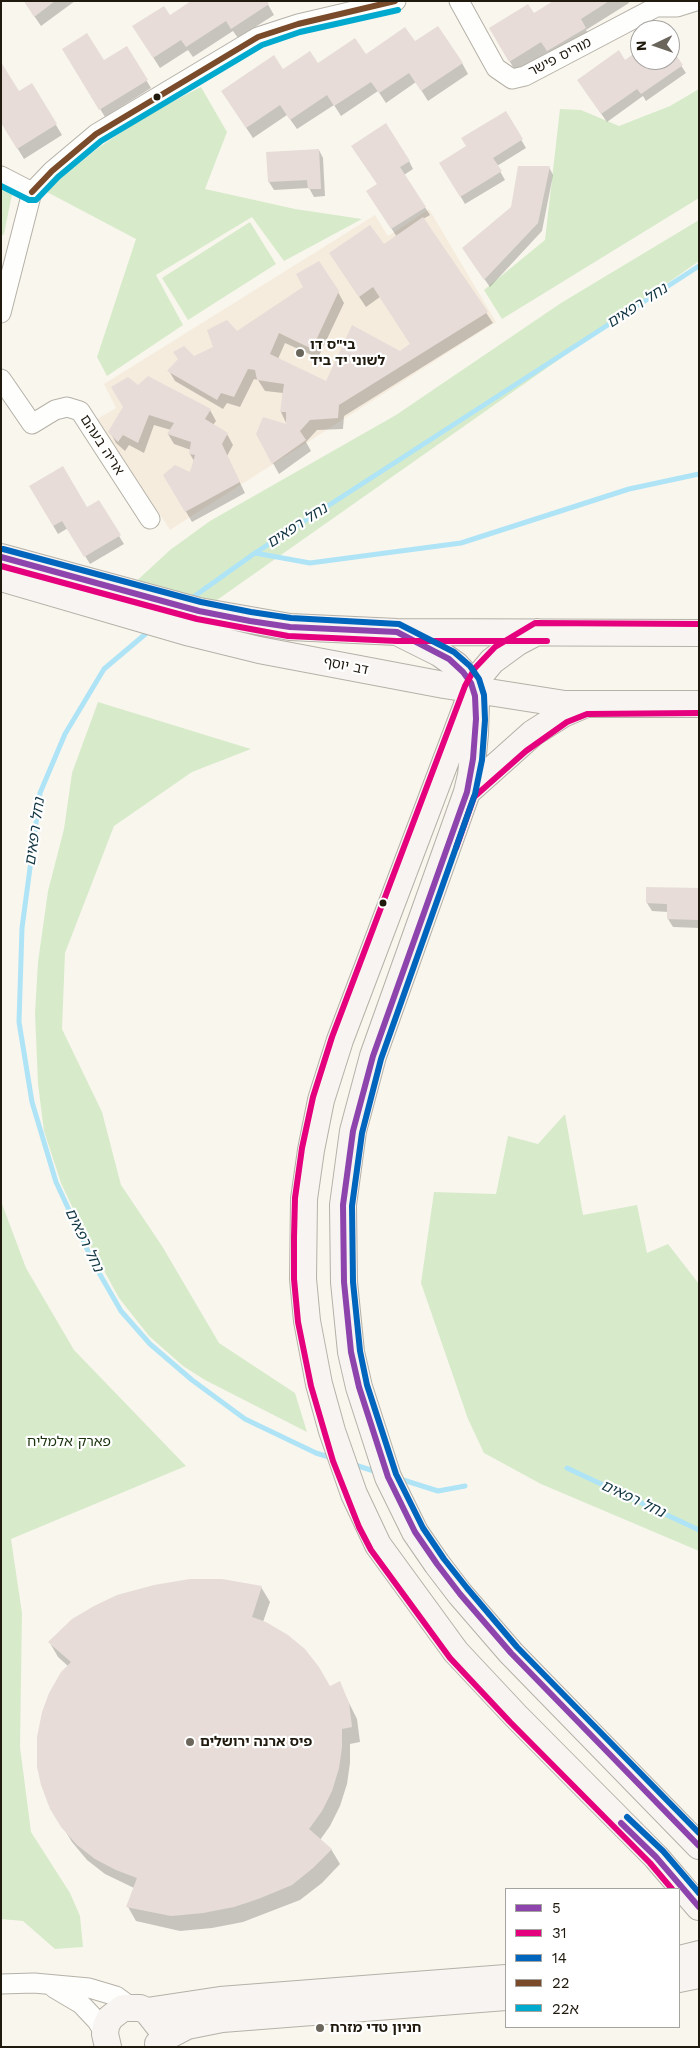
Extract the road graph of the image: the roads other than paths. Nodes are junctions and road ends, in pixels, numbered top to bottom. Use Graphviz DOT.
graph roads {
  1 [pos="396,1"];
  2 [pos="459,1"];
  3 [pos="696,1"];
  4 [pos="1,176"];
  5 [pos="32,192"];
  6 [pos="1,313"];
  7 [pos="1,379"];
  8 [pos="150,519"];
  9 [pos="1,557"];
  10 [pos="1,578"];
  11 [pos="101,596"];
  12 [pos="195,622"];
  13 [pos="397,632"];
  14 [pos="538,632"];
  15 [pos="699,633"];
  16 [pos="473,689"];
  17 [pos="699,704"];
  18 [pos="585,705"];
  19 [pos="467,792"];
  20 [pos="699,1846"];
  21 [pos="656,1857"];
  22 [pos="669,1888"];
  23 [pos="699,1908"];
  24 [pos="699,1954"];
  25 [pos="680,1959"];
  26 [pos="699,1975"];
  27 [pos="505,1978"];
  28 [pos="680,1980"];
  29 [pos="680,1980"];
  30 [pos="699,1983"];
  31 [pos="1,1984"];
  32 [pos="46,1985"];
  33 [pos="505,1997"];
  34 [pos="139,2009"];
  35 [pos="107,2041"];
  36 [pos="157,2046"];
  1 -- 5 [label="street"];
  2 -- 3 [label="street, מוריס פישר"];
  4 -- 5 [label="street"];
  5 -- 6 [label="street"];
  7 -- 8 [label="street, אריה בעהם"];
  9 -- 11 [label="main road, דב יוסף"];
  10 -- 11 [label="main road, דב יוסף"];
  11 -- 12 [label="main road, דב יוסף"];
  12 -- 13 [label="main road, דב יוסף"];
  12 -- 16 [label="main road, דב יוסף"];
  13 -- 14 [label="main road, דב יוסף"];
  13 -- 16 [label="main road"];
  14 -- 15 [label="main road, דב יוסף"];
  14 -- 16 [label="main road"];
  16 -- 18 [label="main road, דב יוסף"];
  16 -- 19 [label="main road"];
  16 -- 21 [label="main road"];
  17 -- 18 [label="main road, דב יוסף"];
  18 -- 19 [label="main road"];
  19 -- 20 [label="main road"];
  21 -- 22 [label="main road"];
  21 -- 23 [label="main road"];
  24 -- 25 [label="main road"];
  26 -- 28 [label="main road"];
  27 -- 34 [label="main road"];
  29 -- 30 [label="main road"];
  31 -- 32 [label="street"];
  32 -- 34 [label="street"];
  32 -- 35 [label="street"];
  33 -- 36 [label="main road"];
  34 -- 35 [label="main road"];
  34 -- 36 [label="main road"];
}
